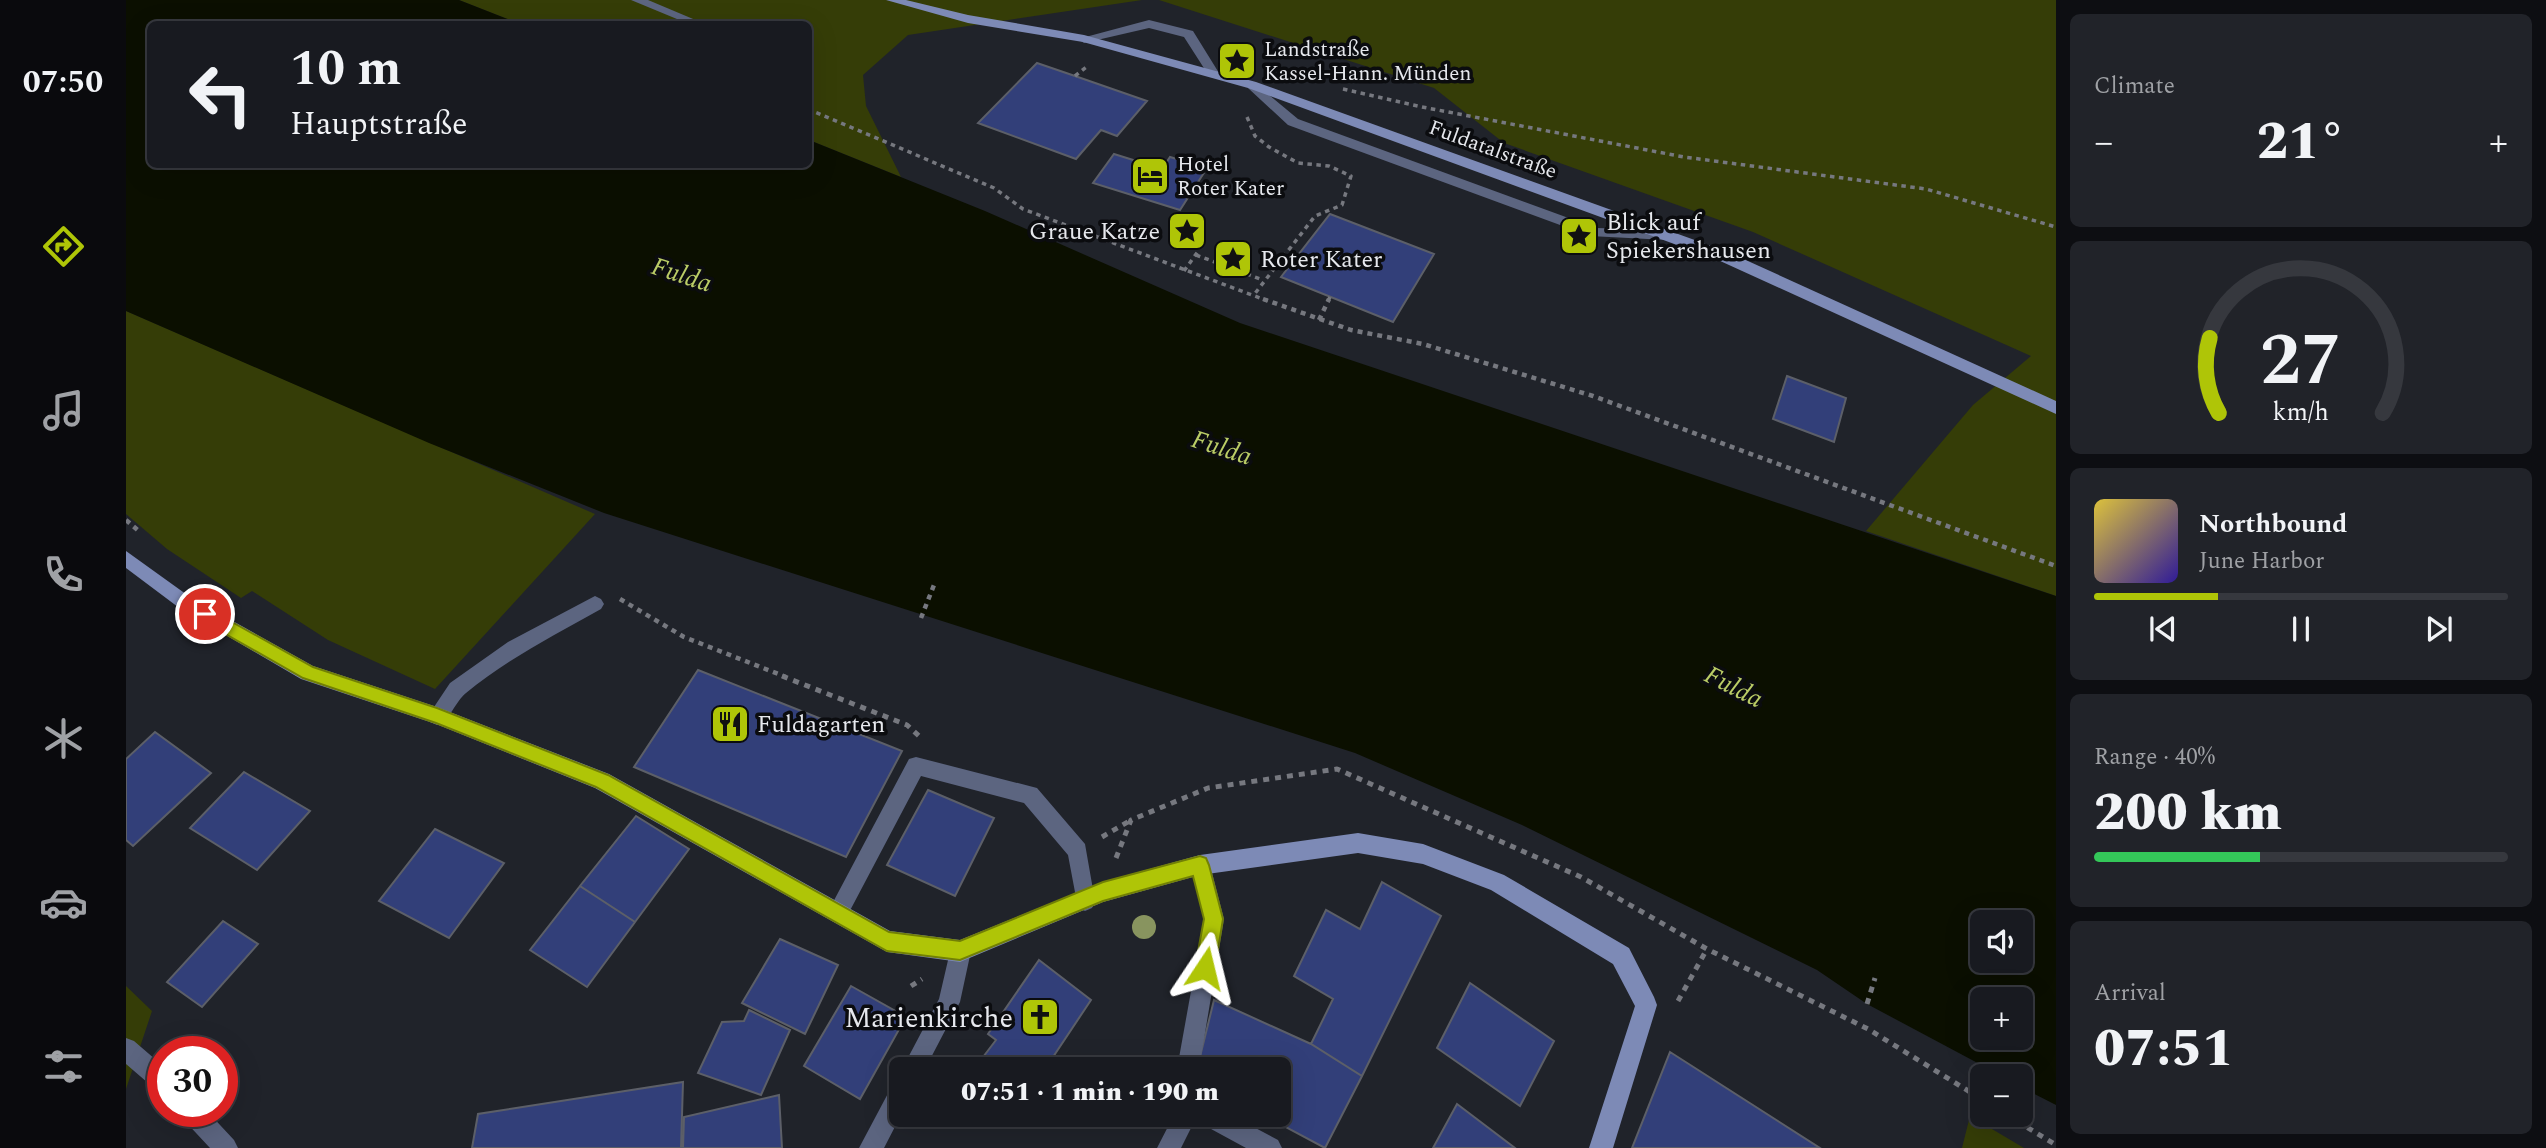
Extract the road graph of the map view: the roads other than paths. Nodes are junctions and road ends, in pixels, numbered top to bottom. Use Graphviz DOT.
graph roads {
  1 [pos="637,0"];
  2 [pos="892,0"];
  3 [pos="691,21"];
  4 [pos="1084,39"];
  5 [pos="1213,73"];
  6 [pos="1252,85"];
  7 [pos="1667,235"];
  8 [pos="2056,408"];
  9 [pos="126,558"];
  10 [pos="595,604"];
  11 [pos="437,716"];
  12 [pos="1200,865"];
  13 [pos="1085,901"];
  14 [pos="838,914"];
  15 [pos="960,951"];
  16 [pos="126,1049"];
  17 [pos="919,1057"];
  18 [pos="1190,1057"];
  19 [pos="147,1067"];
  20 [pos="889,1114"];
  21 [pos="206,1127"];
  22 [pos="1180,1127"];
  23 [pos="1231,1127"];
  24 [pos="226,1148"];
  25 [pos="871,1148"];
  26 [pos="1169,1148"];
  27 [pos="1270,1148"];
  28 [pos="1601,1148"];
  1 -- 3 [label="street"];
  2 -- 4 [label="street, Fuldatalstraße"];
  4 -- 5 [label="street, Fuldatalstraße"];
  4 -- 5 [label="street"];
  5 -- 6 [label="street, Fuldatalstraße"];
  6 -- 7 [label="street, Fuldatalstraße"];
  6 -- 7 [label="street"];
  7 -- 8 [label="street, Fuldatalstraße"];
  9 -- 11 [label="street"];
  10 -- 11 [label="street"];
  11 -- 14 [label="street"];
  12 -- 13 [label="street"];
  12 -- 18 [label="street"];
  12 -- 28 [label="street"];
  13 -- 14 [label="street"];
  13 -- 15 [label="street"];
  14 -- 15 [label="street"];
  15 -- 17 [label="street"];
  16 -- 19 [label="street"];
  20 -- 25 [label="street"];
  21 -- 24 [label="street"];
  22 -- 26 [label="street"];
  23 -- 27 [label="street"];
}
